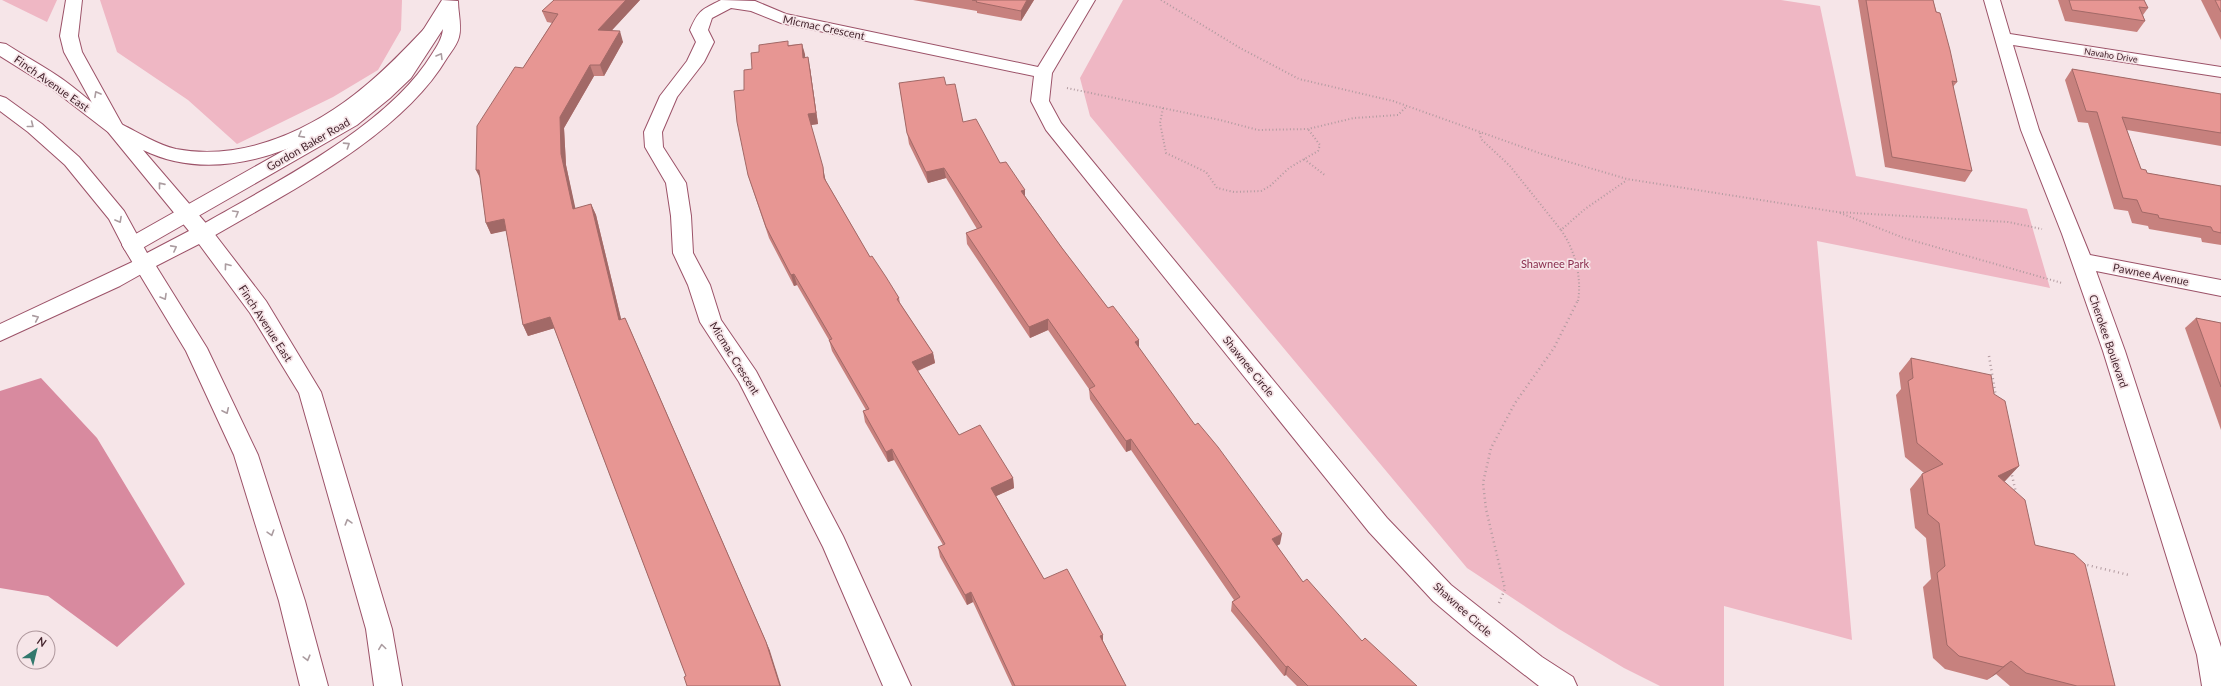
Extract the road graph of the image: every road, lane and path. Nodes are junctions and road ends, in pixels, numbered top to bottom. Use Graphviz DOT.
graph roads {
  1 [pos="74,0"];
  2 [pos="1086,0"];
  3 [pos="1161,0"];
  4 [pos="1992,0"];
  5 [pos="450,2"];
  6 [pos="430,33"];
  7 [pos="2002,38"];
  8 [pos="0,48"];
  9 [pos="1042,72"];
  10 [pos="2221,72"];
  11 [pos="1063,87"];
  12 [pos="0,102"];
  13 [pos="1407,106"];
  14 [pos="1163,108"];
  15 [pos="115,128"];
  16 [pos="1308,129"];
  17 [pos="1480,133"];
  18 [pos="1304,159"];
  19 [pos="1326,176"];
  20 [pos="1627,179"];
  21 [pos="1837,212"];
  22 [pos="187,214"];
  23 [pos="1561,230"];
  24 [pos="2046,230"];
  25 [pos="202,233"];
  26 [pos="139,254"];
  27 [pos="2081,261"];
  28 [pos="2067,284"];
  29 [pos="2221,288"];
  30 [pos="0,333"];
  31 [pos="1989,356"];
  32 [pos="1998,405"];
  33 [pos="2011,466"];
  34 [pos="2017,497"];
  35 [pos="2075,562"];
  36 [pos="2129,575"];
  37 [pos="1498,609"];
  38 [pos="314,686"];
  39 [pos="388,686"];
  40 [pos="897,686"];
  41 [pos="1563,686"];
  42 [pos="2216,686"];
  15 -- 1 [label="main road, one-way"];
  2 -- 9 [label="main road, Shawnee Circle"];
  3 -- 13 [label="path"];
  4 -- 7 [label="main road, Cherokee Boulevard"];
  5 -- 6 [label="main road, Gordon Baker Road"];
  25 -- 5 [label="main road, Gordon Baker Road, one-way"];
  6 -- 15 [label="main road, one-way"];
  6 -- 22 [label="main road, Gordon Baker Road"];
  7 -- 10 [label="main road, Navaho Drive"];
  7 -- 27 [label="main road, Cherokee Boulevard"];
  8 -- 15 [label="main road, Finch Avenue East"];
  9 -- 40 [label="main road, Micmac Crescent"];
  9 -- 41 [label="main road, Shawnee Circle"];
  11 -- 14 [label="path"];
  12 -- 26 [label="main road, one-way"];
  13 -- 16 [label="path"];
  13 -- 17 [label="path"];
  14 -- 16 [label="path"];
  14 -- 18 [label="path"];
  22 -- 15 [label="main road, Finch Avenue East, one-way"];
  16 -- 18 [label="path"];
  17 -- 20 [label="path"];
  17 -- 23 [label="path"];
  18 -- 19 [label="path"];
  20 -- 21 [label="path"];
  20 -- 23 [label="path"];
  21 -- 24 [label="path"];
  21 -- 28 [label="path"];
  22 -- 25 [label="main road, Finch Avenue East"];
  22 -- 26 [label="main road, Gordon Baker Road"];
  23 -- 37 [label="path"];
  26 -- 25 [label="main road, Gordon Baker Road, one-way"];
  39 -- 25 [label="main road, Finch Avenue East, one-way"];
  30 -- 26 [label="main road, one-way"];
  26 -- 38 [label="main road, one-way"];
  27 -- 29 [label="main road, Pawnee Avenue"];
  27 -- 42 [label="main road, Cherokee Boulevard"];
  31 -- 32 [label="path"];
  33 -- 34 [label="path"];
  35 -- 36 [label="path"];
}
